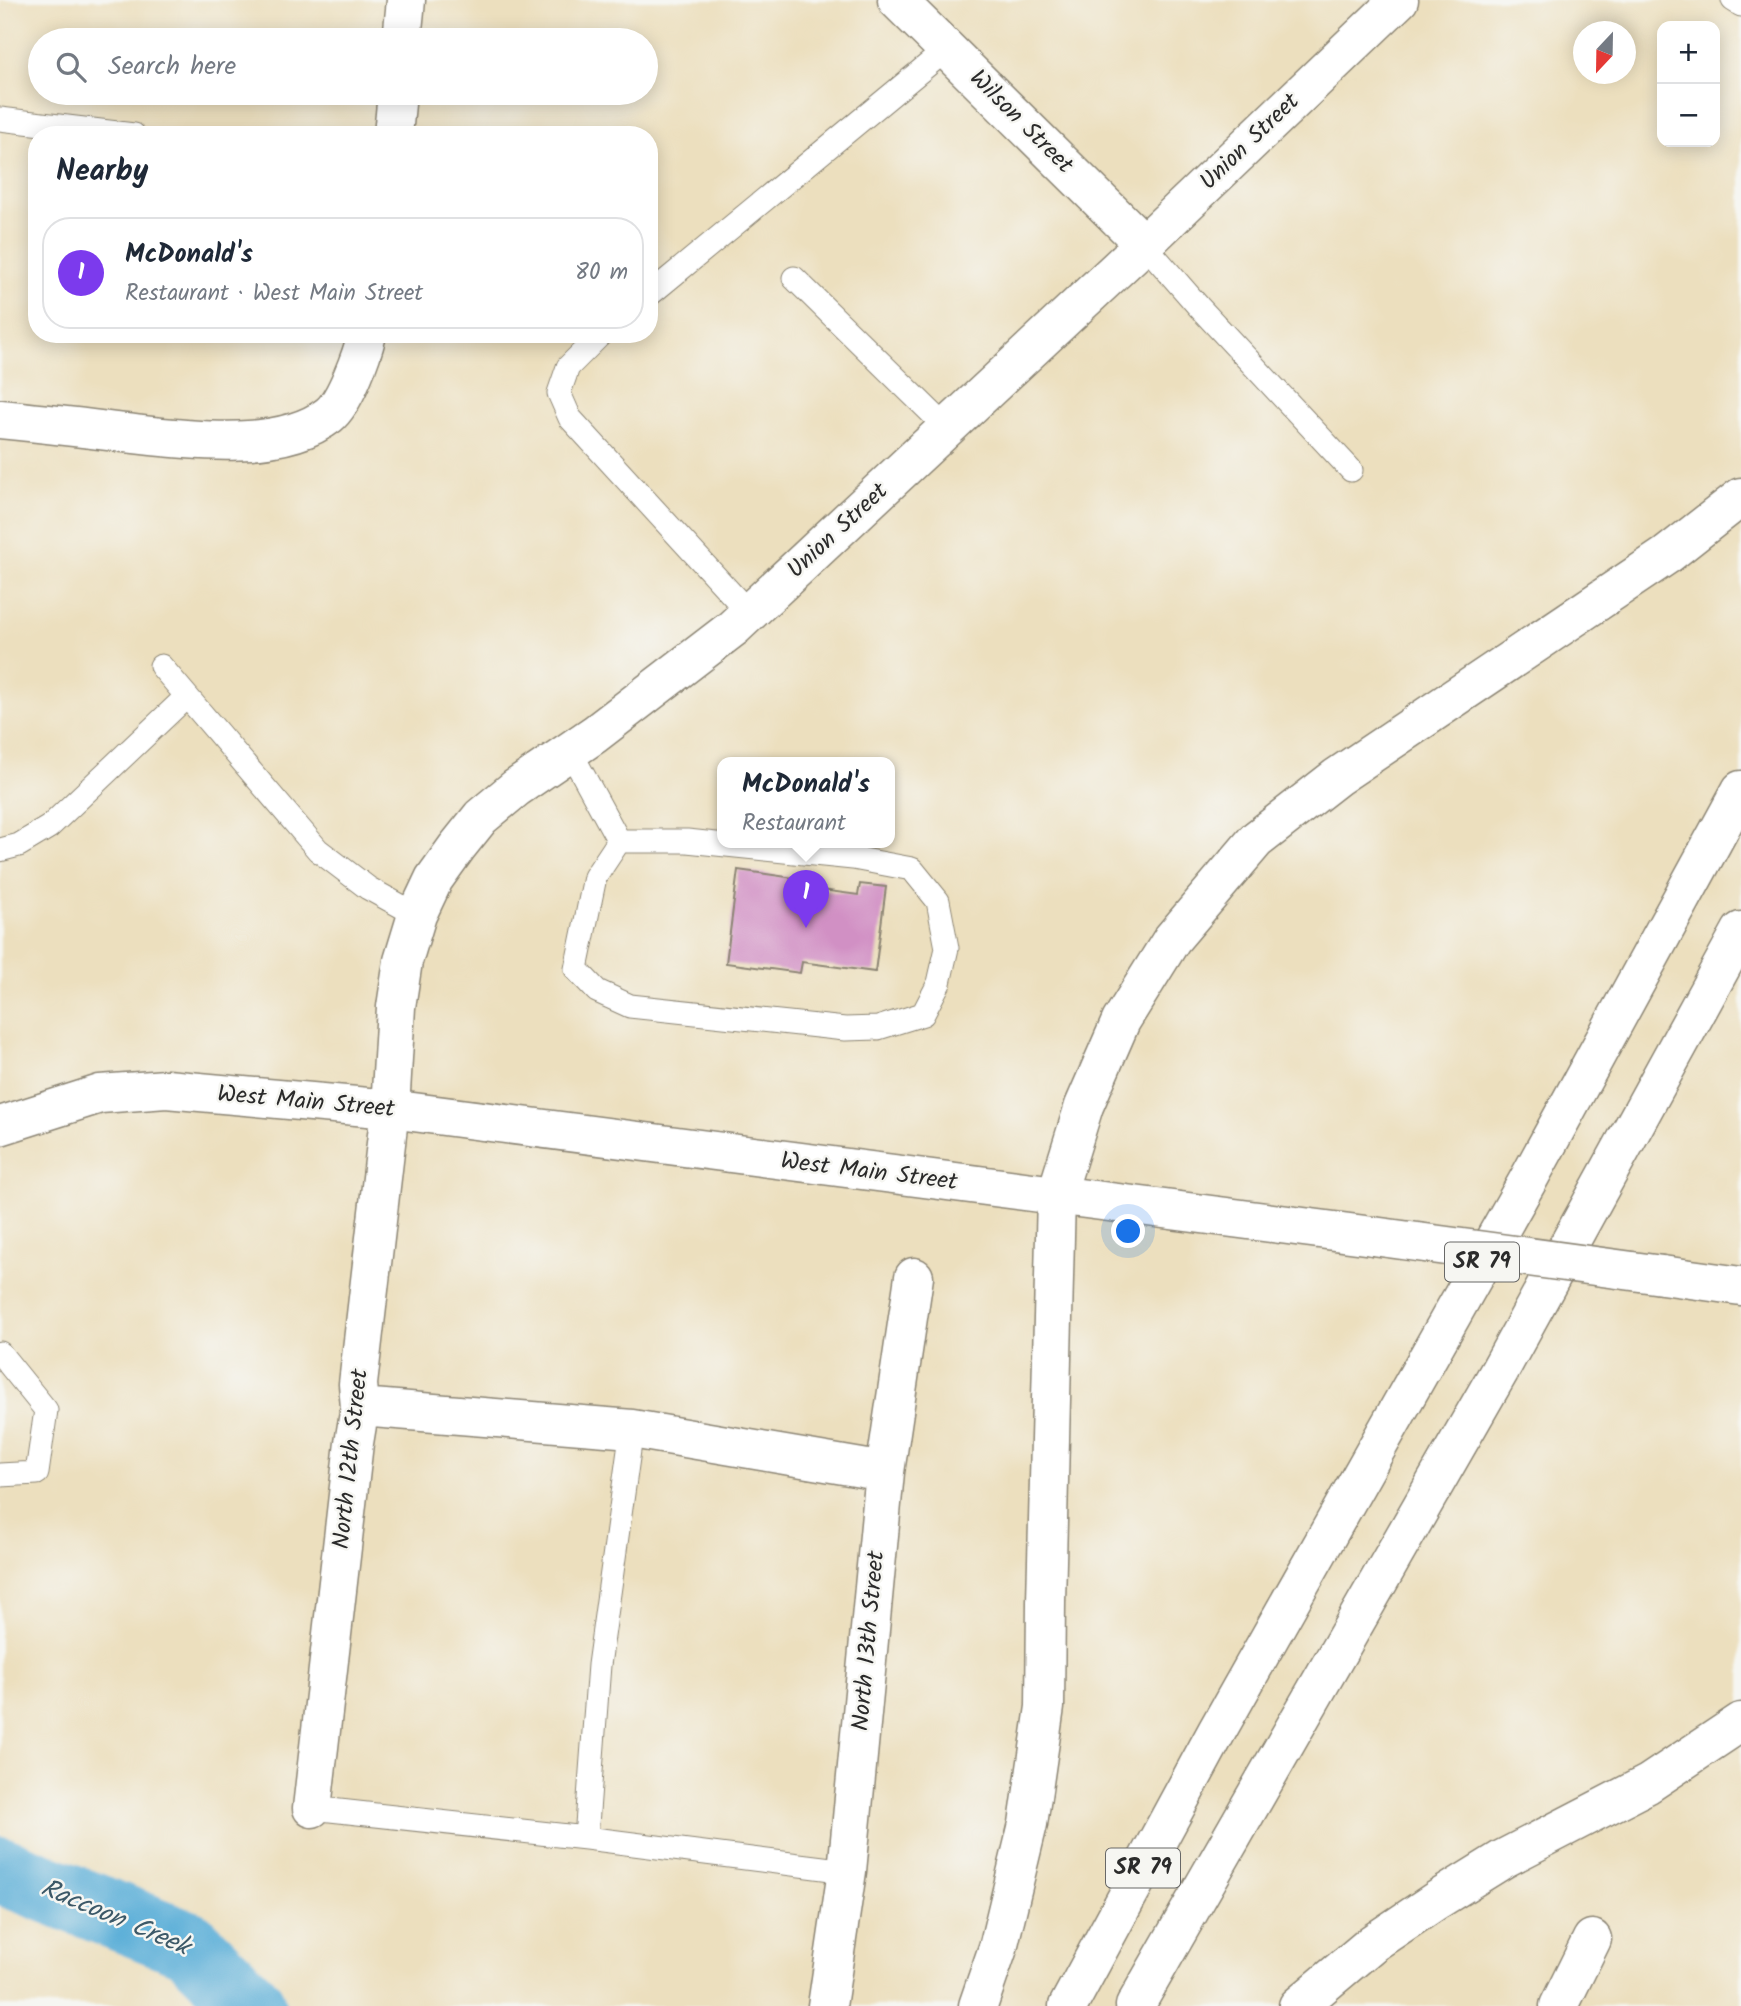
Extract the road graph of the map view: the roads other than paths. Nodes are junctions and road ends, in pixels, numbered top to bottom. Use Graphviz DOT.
graph roads {
  1 [pos="406,0"];
  2 [pos="1399,0"];
  3 [pos="1733,0"];
  4 [pos="899,1"];
  5 [pos="1741,5"];
  6 [pos="403,28"];
  7 [pos="947,48"];
  8 [pos="396,105"];
  9 [pos="0,119"];
  10 [pos="59,126"];
  11 [pos="394,126"];
  12 [pos="1144,244"];
  13 [pos="794,278"];
  14 [pos="658,288"];
  15 [pos="364,343"];
  16 [pos="592,343"];
  17 [pos="0,419"];
  18 [pos="947,428"];
  19 [pos="1351,470"];
  20 [pos="1741,497"];
  21 [pos="749,613"];
  22 [pos="161,666"];
  23 [pos="186,697"];
  24 [pos="570,751"];
  25 [pos="1741,790"];
  26 [pos="619,841"];
  27 [pos="717,844"];
  28 [pos="755,848"];
  29 [pos="0,849"];
  30 [pos="417,915"];
  31 [pos="1741,931"];
  32 [pos="390,1109"];
  33 [pos="0,1126"];
  34 [pos="1056,1196"];
  35 [pos="914,1276"];
  36 [pos="1741,1286"];
  37 [pos="0,1353"];
  38 [pos="360,1406"];
  39 [pos="632,1429"];
  40 [pos="885,1472"];
  41 [pos="0,1475"];
  42 [pos="1741,1722"];
  43 [pos="312,1808"];
  44 [pos="586,1838"];
  45 [pos="847,1871"];
  46 [pos="1592,1939"];
  47 [pos="827,2006"];
  48 [pos="978,2006"];
  49 [pos="1068,2006"];
  50 [pos="1135,2006"];
  51 [pos="1298,2006"];
  52 [pos="1559,2006"];
  1 -- 6 [label="main road"];
  2 -- 12 [label="main road, Union Street"];
  3 -- 5 [label="lane"];
  4 -- 7 [label="main road, Wilson Street"];
  7 -- 12 [label="main road, Wilson Street"];
  7 -- 14 [label="lane"];
  8 -- 11 [label="main road"];
  9 -- 10 [label="lane"];
  12 -- 18 [label="main road, Union Street"];
  12 -- 19 [label="lane"];
  13 -- 18 [label="lane"];
  15 -- 17 [label="main road"];
  16 -- 21 [label="lane"];
  18 -- 21 [label="main road, Union Street"];
  20 -- 34 [label="main road"];
  21 -- 24 [label="main road, Union Street"];
  22 -- 23 [label="lane"];
  23 -- 29 [label="lane"];
  23 -- 30 [label="lane"];
  24 -- 26 [label="lane"];
  24 -- 30 [label="main road, Union Street"];
  25 -- 49 [label="main road, SR 79"];
  26 -- 27 [label="lane"];
  26 -- 28 [label="lane"];
  30 -- 32 [label="main road, Union Street"];
  31 -- 50 [label="main road, SR 79"];
  32 -- 33 [label="main road, West Main Street"];
  32 -- 34 [label="main road, West Main Street"];
  32 -- 38 [label="main road, North 12th Street"];
  34 -- 36 [label="main road, West Main Street, bridge"];
  34 -- 48 [label="main road"];
  35 -- 40 [label="main road, North 13th Street"];
  37 -- 41 [label="lane"];
  38 -- 39 [label="main road"];
  38 -- 43 [label="main road, North 12th Street"];
  39 -- 40 [label="main road"];
  39 -- 44 [label="lane"];
  40 -- 45 [label="main road, North 13th Street"];
  42 -- 51 [label="main road"];
  43 -- 44 [label="lane"];
  44 -- 45 [label="lane"];
  45 -- 47 [label="main road, North 13th Street"];
  46 -- 52 [label="main road"];
}
